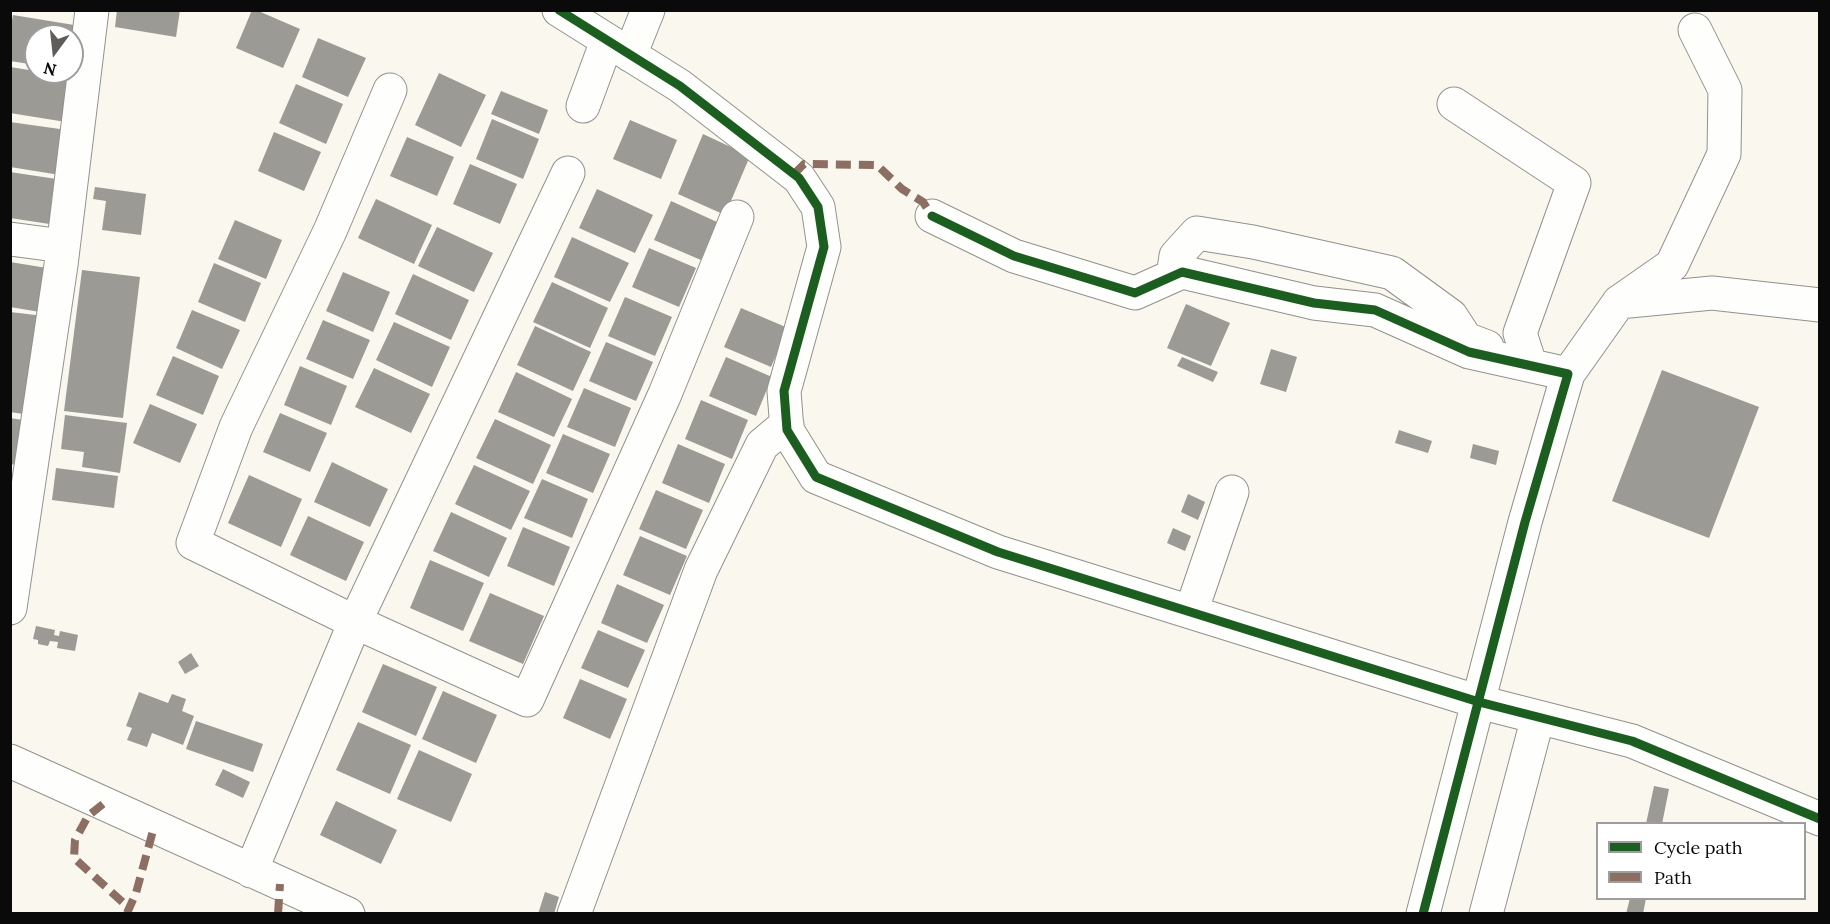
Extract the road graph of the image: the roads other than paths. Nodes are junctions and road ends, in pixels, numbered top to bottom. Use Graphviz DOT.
graph roads {
  1 [pos="92,10"];
  2 [pos="559,10"];
  3 [pos="648,10"];
  4 [pos="1695,30"];
  5 [pos="618,48"];
  6 [pos="390,90"];
  7 [pos="1454,104"];
  8 [pos="583,106"];
  9 [pos="568,173"];
  10 [pos="932,216"];
  11 [pos="736,217"];
  12 [pos="10,239"];
  13 [pos="63,246"];
  14 [pos="1173,276"];
  15 [pos="1619,302"];
  16 [pos="1820,305"];
  17 [pos="1568,374"];
  18 [pos="787,424"];
  19 [pos="1232,492"];
  20 [pos="10,608"];
  21 [pos="1191,612"];
  22 [pos="355,622"];
  23 [pos="1479,702"];
  24 [pos="1538,717"];
  25 [pos="10,761"];
  26 [pos="1820,819"];
  27 [pos="251,871"];
  28 [pos="348,914"];
  29 [pos="574,914"];
  30 [pos="1423,914"];
  31 [pos="1486,914"];
  1 -- 13 [label="street"];
  2 -- 5 [label="street"];
  3 -- 5 [label="street"];
  4 -- 15 [label="street"];
  5 -- 8 [label="street"];
  5 -- 18 [label="street"];
  6 -- 22 [label="street"];
  7 -- 14 [label="street"];
  9 -- 22 [label="street"];
  10 -- 14 [label="street"];
  11 -- 22 [label="street"];
  12 -- 13 [label="street"];
  13 -- 20 [label="street"];
  14 -- 17 [label="street"];
  15 -- 16 [label="street"];
  15 -- 17 [label="street"];
  17 -- 23 [label="street"];
  18 -- 21 [label="street"];
  18 -- 29 [label="street"];
  19 -- 21 [label="street"];
  21 -- 23 [label="street"];
  22 -- 27 [label="street"];
  23 -- 24 [label="street"];
  23 -- 30 [label="street"];
  24 -- 26 [label="street"];
  24 -- 31 [label="street"];
  25 -- 27 [label="street"];
  27 -- 28 [label="street"];
}
